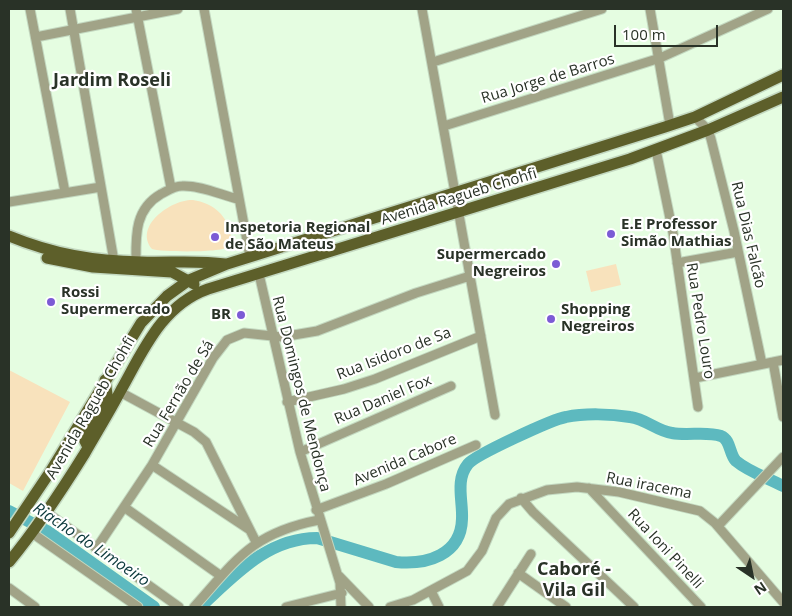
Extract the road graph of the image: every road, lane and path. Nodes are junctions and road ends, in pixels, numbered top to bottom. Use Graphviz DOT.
graph roads {
  1 [pos="30,9"];
  2 [pos="70,9"];
  3 [pos="178,9"];
  4 [pos="204,9"];
  5 [pos="422,9"];
  6 [pos="602,9"];
  7 [pos="650,9"];
  8 [pos="768,9"];
  9 [pos="137,13"];
  10 [pos="73,30"];
  11 [pos="36,37"];
  12 [pos="660,58"];
  13 [pos="433,62"];
  14 [pos="783,75"];
  15 [pos="783,97"];
  16 [pos="695,116"];
  17 [pos="670,125"];
  18 [pos="444,126"];
  19 [pos="708,130"];
  20 [pos="656,150"];
  21 [pos="101,187"];
  22 [pos="171,188"];
  23 [pos="65,192"];
  24 [pos="456,193"];
  25 [pos="238,199"];
  26 [pos="9,202"];
  27 [pos="460,212"];
  28 [pos="9,236"];
  29 [pos="9,245"];
  30 [pos="738,252"];
  31 [pos="250,257"];
  32 [pos="114,261"];
  33 [pos="137,261"];
  34 [pos="677,263"];
  35 [pos="227,264"];
  36 [pos="258,274"];
  37 [pos="470,276"];
  38 [pos="189,280"];
  39 [pos="206,289"];
  40 [pos="273,336"];
  41 [pos="481,336"];
  42 [pos="783,360"];
  43 [pos="773,362"];
  44 [pos="762,364"];
  45 [pos="695,378"];
  46 [pos="105,380"];
  47 [pos="451,386"];
  48 [pos="120,392"];
  49 [pos="287,402"];
  50 [pos="698,407"];
  51 [pos="495,415"];
  52 [pos="783,418"];
  53 [pos="178,424"];
  54 [pos="476,445"];
  55 [pos="88,447"];
  56 [pos="300,452"];
  57 [pos="783,457"];
  58 [pos="152,465"];
  59 [pos="589,488"];
  60 [pos="521,498"];
  61 [pos="124,507"];
  62 [pos="316,510"];
  63 [pos="44,515"];
  64 [pos="319,520"];
  65 [pos="718,526"];
  66 [pos="250,531"];
  67 [pos="10,532"];
  68 [pos="33,532"];
  69 [pos="256,542"];
  70 [pos="96,549"];
  71 [pos="531,554"];
  72 [pos="9,562"];
  73 [pos="336,572"];
  74 [pos="518,573"];
  75 [pos="221,576"];
  76 [pos="9,588"];
  77 [pos="431,591"];
  78 [pos="342,593"];
  79 [pos="783,602"];
  80 [pos="301,606"];
  81 [pos="562,606"];
  82 [pos="36,607"];
  83 [pos="138,607"];
  84 [pos="179,607"];
  85 [pos="194,607"];
  86 [pos="286,607"];
  87 [pos="341,607"];
  88 [pos="369,607"];
  89 [pos="390,607"];
  90 [pos="439,607"];
  91 [pos="497,607"];
  92 [pos="634,607"];
  93 [pos="701,607"];
  1 -- 11 [label="street"];
  2 -- 10 [label="street"];
  3 -- 9 [label="street"];
  4 -- 25 [label="street"];
  5 -- 13 [label="street"];
  6 -- 13 [label="street"];
  7 -- 12 [label="street"];
  8 -- 12 [label="street, Rua Jorge de Barros"];
  9 -- 10 [label="street"];
  9 -- 22 [label="street"];
  10 -- 11 [label="street"];
  10 -- 21 [label="street"];
  11 -- 23 [label="street"];
  12 -- 17 [label="street"];
  12 -- 18 [label="street, Rua Jorge de Barros"];
  13 -- 18 [label="street"];
  14 -- 16 [label="main road, Avenida Ragueb Chohfi"];
  15 -- 19 [label="main road, Avenida Ragueb Chohfi"];
  16 -- 17 [label="main road, Avenida Ragueb Chohfi"];
  16 -- 19 [label="street, Rua Dias Falcão"];
  17 -- 24 [label="main road, Avenida Ragueb Chohfi"];
  18 -- 24 [label="street"];
  19 -- 20 [label="main road, Avenida Ragueb Chohfi"];
  19 -- 30 [label="street, Rua Dias Falcão"];
  20 -- 27 [label="main road, Avenida Ragueb Chohfi"];
  20 -- 34 [label="street, Rua Pedro Louro"];
  21 -- 23 [label="street"];
  21 -- 32 [label="street"];
  22 -- 25 [label="street"];
  22 -- 33 [label="street"];
  23 -- 26 [label="street"];
  24 -- 27 [label="street"];
  24 -- 31 [label="main road, Avenida Ragueb Chohfi"];
  25 -- 31 [label="street"];
  27 -- 36 [label="main road, Avenida Ragueb Chohfi"];
  27 -- 37 [label="street"];
  28 -- 32 [label="main road"];
  29 -- 33 [label="main road"];
  30 -- 34 [label="street"];
  30 -- 44 [label="street, Rua Dias Falcão"];
  31 -- 35 [label="main road, Avenida Ragueb Chohfi"];
  31 -- 39 [label="main road"];
  32 -- 33 [label="main road"];
  33 -- 35 [label="main road"];
  33 -- 38 [label="main road"];
  34 -- 45 [label="street, Rua Pedro Louro"];
  35 -- 38 [label="main road, Avenida Ragueb Chohfi"];
  36 -- 39 [label="main road, Avenida Ragueb Chohfi"];
  36 -- 40 [label="street, Rua Domingos de Mendonça"];
  37 -- 40 [label="street, Rua Fernão de Sá"];
  37 -- 41 [label="street"];
  38 -- 39 [label="main road"];
  38 -- 46 [label="main road, Avenida Ragueb Chohfi"];
  39 -- 48 [label="main road, Avenida Ragueb Chohfi"];
  40 -- 49 [label="street, Rua Domingos de Mendonça"];
  40 -- 53 [label="street, Rua Fernão de Sá"];
  41 -- 49 [label="street, Rua Isidoro de Sa"];
  41 -- 51 [label="street"];
  42 -- 43 [label="street"];
  43 -- 44 [label="street"];
  43 -- 52 [label="street"];
  44 -- 45 [label="street"];
  45 -- 50 [label="street, Rua Pedro Louro"];
  46 -- 55 [label="main road"];
  46 -- 67 [label="main road, Avenida Ragueb Chohfi"];
  47 -- 56 [label="street, Rua Daniel Fox"];
  48 -- 53 [label="street"];
  48 -- 55 [label="main road, Avenida Ragueb Chohfi"];
  49 -- 56 [label="street, Rua Domingos de Mendonça"];
  53 -- 58 [label="street, Rua Fernão de Sá"];
  53 -- 66 [label="street"];
  54 -- 62 [label="street, Avenida Cabore"];
  55 -- 63 [label="main road, Avenida Ragueb Chohfi"];
  56 -- 62 [label="street, Rua Domingos de Mendonça"];
  57 -- 65 [label="street"];
  58 -- 61 [label="street, Rua Fernão de Sá"];
  58 -- 66 [label="street"];
  59 -- 60 [label="street, Rua iracema"];
  59 -- 65 [label="street, Rua iracema"];
  59 -- 93 [label="street, Rua Ioni Pinelli"];
  60 -- 77 [label="street, Rua iracema"];
  60 -- 92 [label="street"];
  61 -- 70 [label="street, Rua Fernão de Sá"];
  61 -- 75 [label="street"];
  62 -- 64 [label="street, Rua Domingos de Mendonça"];
  63 -- 68 [label="main road, Avenida Ragueb Chohfi"];
  63 -- 70 [label="street"];
  64 -- 69 [label="street"];
  64 -- 73 [label="street, Rua Domingos de Mendonça"];
  65 -- 79 [label="street, Rua iracema"];
  66 -- 69 [label="street"];
  68 -- 72 [label="main road, Avenida Ragueb Chohfi"];
  68 -- 83 [label="street"];
  69 -- 75 [label="street"];
  70 -- 84 [label="street"];
  71 -- 74 [label="street"];
  73 -- 78 [label="street, Rua Domingos de Mendonça"];
  73 -- 88 [label="street"];
  74 -- 81 [label="street"];
  74 -- 91 [label="street"];
  75 -- 85 [label="street"];
  76 -- 82 [label="street"];
  77 -- 89 [label="street, Rua iracema"];
  77 -- 90 [label="street"];
  78 -- 80 [label="street"];
  78 -- 87 [label="street"];
  80 -- 86 [label="street"];
}
